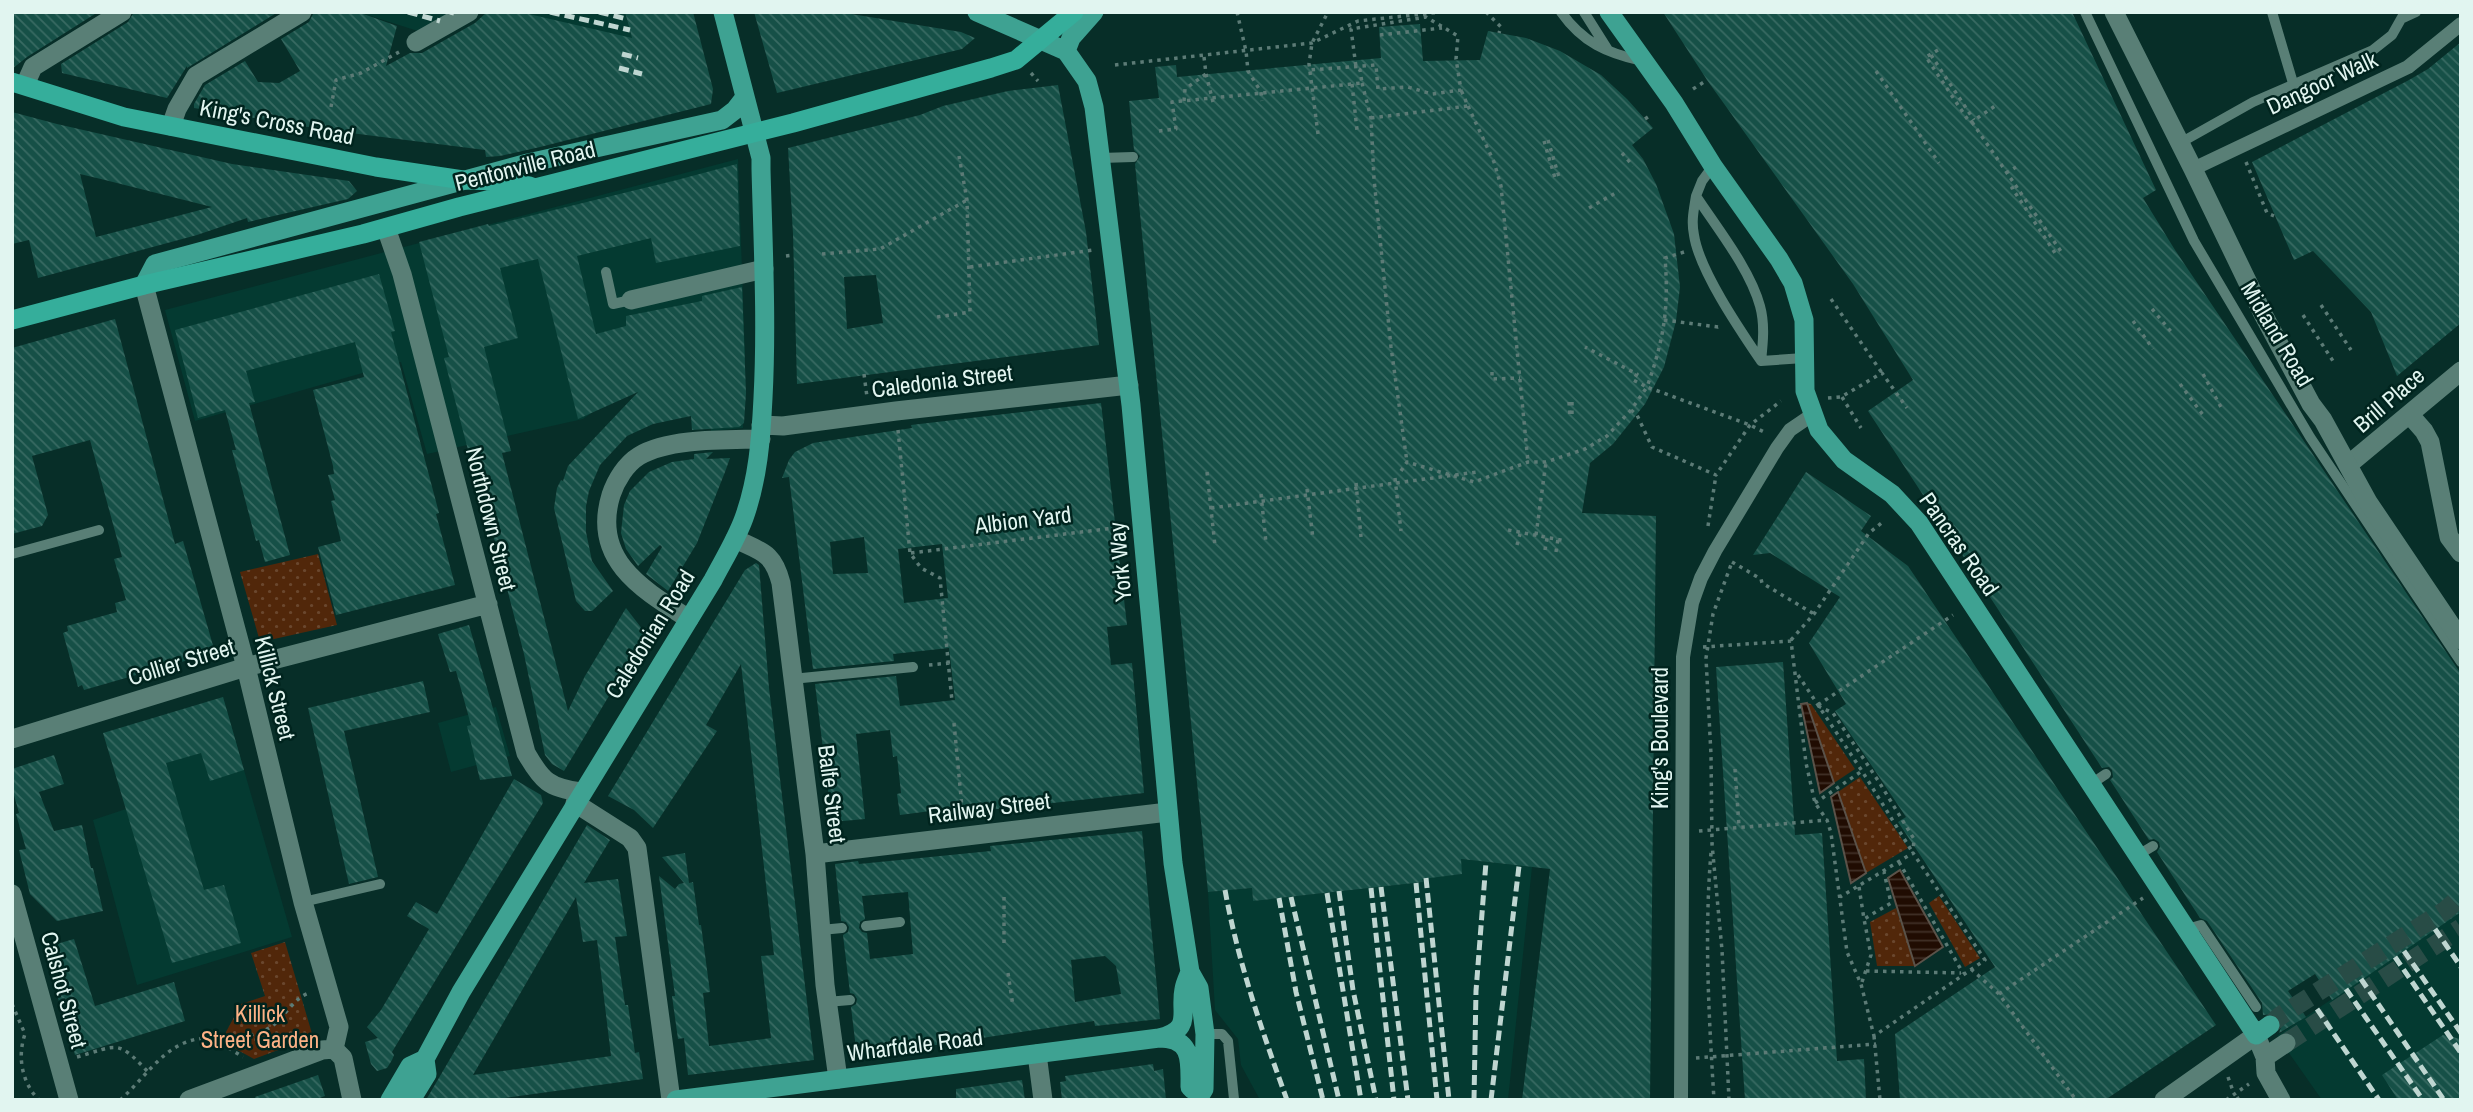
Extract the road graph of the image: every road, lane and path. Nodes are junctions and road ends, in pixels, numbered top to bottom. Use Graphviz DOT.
graph roads {
  1 [pos="122,12"];
  2 [pos="302,12"];
  3 [pos="469,12"];
  4 [pos="723,12"];
  5 [pos="977,12"];
  6 [pos="1074,12"];
  7 [pos="1094,12"];
  8 [pos="1237,12"];
  9 [pos="1328,12"];
  10 [pos="1441,12"];
  11 [pos="1486,12"];
  12 [pos="1561,12"];
  13 [pos="1584,12"];
  14 [pos="1609,12"];
  15 [pos="2085,12"];
  16 [pos="2114,12"];
  17 [pos="2272,12"];
  18 [pos="2416,12"];
  19 [pos="2404,15"];
  20 [pos="2461,24"];
  21 [pos="1447,27"];
  22 [pos="1499,33"];
  23 [pos="1047,36"];
  24 [pos="1380,36"];
  25 [pos="1070,42"];
  26 [pos="416,43"];
  27 [pos="1312,43"];
  28 [pos="1938,50"];
  29 [pos="1246,51"];
  30 [pos="1610,53"];
  31 [pos="1204,56"];
  32 [pos="1643,61"];
  33 [pos="1115,65"];
  34 [pos="1356,67"];
  35 [pos="1309,70"];
  36 [pos="1876,71"];
  37 [pos="1031,72"];
  38 [pos="1206,74"];
  39 [pos="1707,80"];
  40 [pos="1038,81"];
  41 [pos="19,83"];
  42 [pos="1362,83"];
  43 [pos="2293,83"];
  44 [pos="1352,84"];
  45 [pos="1311,88"];
  46 [pos="1693,89"];
  47 [pos="1461,90"];
  48 [pos="1261,92"];
  49 [pos="745,97"];
  50 [pos="1214,97"];
  51 [pos="1184,101"];
  52 [pos="1262,101"];
  53 [pos="1998,104"];
  54 [pos="1214,106"];
  55 [pos="1468,106"];
  56 [pos="331,107"];
  57 [pos="1371,118"];
  58 [pos="1973,121"];
  59 [pos="171,126"];
  60 [pos="1357,130"];
  61 [pos="1159,131"];
  62 [pos="754,132"];
  63 [pos="1318,134"];
  64 [pos="1546,141"];
  65 [pos="2180,143"];
  66 [pos="1622,153"];
  67 [pos="959,156"];
  68 [pos="1133,157"];
  69 [pos="1101,158"];
  70 [pos="1562,160"];
  71 [pos="1548,162"];
  72 [pos="1939,163"];
  73 [pos="1633,166"];
  74 [pos="1713,166"];
  75 [pos="2016,167"];
  76 [pos="2193,169"];
  77 [pos="2006,173"];
  78 [pos="2250,174"];
  79 [pos="1557,177"];
  80 [pos="463,180"];
  81 [pos="537,188"];
  82 [pos="1619,191"];
  83 [pos="1696,196"];
  84 [pos="967,200"];
  85 [pos="1590,208"];
  86 [pos="2274,216"];
  87 [pos="386,228"];
  88 [pos="1697,247"];
  89 [pos="1096,249"];
  90 [pos="822,254"];
  91 [pos="794,255"];
  92 [pos="2059,255"];
  93 [pos="786,256"];
  94 [pos="970,267"];
  95 [pos="764,269"];
  96 [pos="606,272"];
  97 [pos="144,285"];
  98 [pos="1831,299"];
  99 [pos="631,300"];
  100 [pos="2321,305"];
  101 [pos="2152,309"];
  102 [pos="2304,315"];
  103 [pos="937,317"];
  104 [pos="1733,319"];
  105 [pos="12,320"];
  106 [pos="1664,320"];
  107 [pos="2133,321"];
  108 [pos="2173,334"];
  109 [pos="1585,347"];
  110 [pos="2152,349"];
  111 [pos="2351,350"];
  112 [pos="1804,358"];
  113 [pos="2333,360"];
  114 [pos="1761,361"];
  115 [pos="2461,371"];
  116 [pos="1492,372"];
  117 [pos="1882,373"];
  118 [pos="864,374"];
  119 [pos="2203,374"];
  120 [pos="1520,378"];
  121 [pos="2180,383"];
  122 [pos="1129,385"];
  123 [pos="1647,387"];
  124 [pos="1841,397"];
  125 [pos="1828,398"];
  126 [pos="1781,401"];
  127 [pos="1570,402"];
  128 [pos="868,404"];
  129 [pos="1907,408"];
  130 [pos="2222,409"];
  131 [pos="1631,410"];
  132 [pos="896,411"];
  133 [pos="1812,415"];
  134 [pos="2203,415"];
  135 [pos="2410,415"];
  136 [pos="1571,417"];
  137 [pos="1750,425"];
  138 [pos="1861,428"];
  139 [pos="761,432"];
  140 [pos="1771,436"];
  141 [pos="1528,462"];
  142 [pos="1546,462"];
  143 [pos="1407,463"];
  144 [pos="2348,466"];
  145 [pos="1401,471"];
  146 [pos="1207,472"];
  147 [pos="1478,472"];
  148 [pos="1716,475"];
  149 [pos="1395,478"];
  150 [pos="1356,483"];
  151 [pos="1396,484"];
  152 [pos="1307,489"];
  153 [pos="1356,490"];
  154 [pos="1261,494"];
  155 [pos="1308,496"];
  156 [pos="1215,499"];
  157 [pos="1262,501"];
  158 [pos="1214,508"];
  159 [pos="1884,521"];
  160 [pos="1142,525"];
  161 [pos="1708,528"];
  162 [pos="99,530"];
  163 [pos="1508,530"];
  164 [pos="1401,531"];
  165 [pos="1520,533"];
  166 [pos="1536,535"];
  167 [pos="1361,537"];
  168 [pos="1547,538"];
  169 [pos="735,539"];
  170 [pos="1312,539"];
  171 [pos="1558,539"];
  172 [pos="1566,541"];
  173 [pos="1266,543"];
  174 [pos="1517,545"];
  175 [pos="1215,546"];
  176 [pos="1545,550"];
  177 [pos="1556,552"];
  178 [pos="909,553"];
  179 [pos="2461,553"];
  180 [pos="12,554"];
  181 [pos="2398,568"];
  182 [pos="488,604"];
  183 [pos="1814,614"];
  184 [pos="1953,615"];
  185 [pos="689,619"];
  186 [pos="2461,640"];
  187 [pos="1791,641"];
  188 [pos="1707,647"];
  189 [pos="1684,648"];
  190 [pos="950,663"];
  191 [pos="2461,663"];
  192 [pos="246,667"];
  193 [pos="913,667"];
  194 [pos="1797,673"];
  195 [pos="792,679"];
  196 [pos="952,701"];
  197 [pos="1818,705"];
  198 [pos="954,723"];
  199 [pos="12,739"];
  200 [pos="1735,769"];
  201 [pos="1862,771"];
  202 [pos="578,797"];
  203 [pos="1815,803"];
  204 [pos="1168,812"];
  205 [pos="1827,820"];
  206 [pos="1739,827"];
  207 [pos="1712,830"];
  208 [pos="1683,833"];
  209 [pos="965,835"];
  210 [pos="1712,844"];
  211 [pos="1913,853"];
  212 [pos="815,854"];
  213 [pos="1899,862"];
  214 [pos="1884,872"];
  215 [pos="380,884"];
  216 [pos="1859,887"];
  217 [pos="1004,892"];
  218 [pos="12,894"];
  219 [pos="1840,897"];
  220 [pos="2143,898"];
  221 [pos="303,902"];
  222 [pos="1864,919"];
  223 [pos="900,922"];
  224 [pos="866,926"];
  225 [pos="842,928"];
  226 [pos="2187,929"];
  227 [pos="821,930"];
  228 [pos="1004,943"];
  229 [pos="1970,969"];
  230 [pos="1866,971"];
  231 [pos="1008,973"];
  232 [pos="1963,973"];
  233 [pos="1187,981"];
  234 [pos="1861,984"];
  235 [pos="328,988"];
  236 [pos="1999,994"];
  237 [pos="850,1000"];
  238 [pos="827,1002"];
  239 [pos="12,1004"];
  240 [pos="1013,1006"];
  241 [pos="2256,1007"];
  242 [pos="1180,1028"];
  243 [pos="2263,1030"];
  244 [pos="1205,1034"];
  245 [pos="1874,1036"];
  246 [pos="212,1038"];
  247 [pos="1159,1038"];
  248 [pos="2286,1043"];
  249 [pos="1876,1044"];
  250 [pos="334,1049"];
  251 [pos="1037,1055"];
  252 [pos="1727,1056"];
  253 [pos="1712,1057"];
  254 [pos="425,1059"];
  255 [pos="1680,1059"];
  256 [pos="59,1062"];
  257 [pos="2265,1065"];
  258 [pos="148,1072"];
  259 [pos="257,1074"];
  260 [pos="838,1079"];
  261 [pos="1196,1094"];
  262 [pos="1234,1099"];
  263 [pos="39,1100"];
  264 [pos="69,1100"];
  265 [pos="120,1100"];
  266 [pos="189,1100"];
  267 [pos="352,1100"];
  268 [pos="390,1100"];
  269 [pos="411,1100"];
  270 [pos="671,1100"];
  271 [pos="676,1100"];
  272 [pos="1042,1100"];
  273 [pos="1681,1100"];
  274 [pos="1714,1100"];
  275 [pos="1729,1100"];
  276 [pos="1880,1100"];
  277 [pos="2076,1100"];
  278 [pos="2164,1100"];
  279 [pos="2226,1100"];
  280 [pos="2281,1100"];
  1 -- 41 [label="street"];
  2 -- 59 [label="street"];
  3 -- 26 [label="street"];
  4 -- 49 [label="main road, Caledonian Road"];
  5 -- 23 [label="main road"];
  6 -- 23 [label="highway, Pentonville Road"];
  7 -- 25 [label="main road"];
  8 -- 29 [label="path"];
  9 -- 27 [label="path"];
  10 -- 27 [label="path"];
  11 -- 22 [label="path"];
  12 -- 30 [label="lane"];
  13 -- 30 [label="lane"];
  14 -- 32 [label="main road, Pancras Road"];
  15 -- 181 [label="lane, Midland Road"];
  16 -- 65 [label="street, Midland Road"];
  17 -- 43 [label="lane"];
  18 -- 19 [label="lane"];
  19 -- 43 [label="lane"];
  20 -- 76 [label="street, Dangoor Walk"];
  21 -- 24 [label="path"];
  23 -- 25 [label="main road"];
  23 -- 62 [label="highway, Pentonville Road"];
  25 -- 69 [label="main road, York Way"];
  26 -- 56 [label="path"];
  27 -- 29 [label="path"];
  27 -- 35 [label="path"];
  28 -- 58 [label="path"];
  29 -- 31 [label="path"];
  29 -- 48 [label="path"];
  30 -- 32 [label="lane"];
  31 -- 33 [label="path"];
  31 -- 38 [label="path"];
  32 -- 74 [label="main road, Pancras Road"];
  34 -- 35 [label="path"];
  34 -- 42 [label="path"];
  34 -- 47 [label="path"];
  34 -- 47 [label="path"];
  35 -- 45 [label="path"];
  36 -- 72 [label="path"];
  37 -- 40 [label="path"];
  38 -- 50 [label="path"];
  38 -- 51 [label="path"];
  39 -- 46 [label="path"];
  41 -- 59 [label="highway, King's Cross Road"];
  42 -- 44 [label="path"];
  42 -- 57 [label="path"];
  43 -- 65 [label="lane"];
  44 -- 45 [label="path"];
  44 -- 60 [label="path"];
  45 -- 48 [label="path"];
  45 -- 63 [label="path"];
  47 -- 55 [label="path"];
  48 -- 50 [label="path"];
  48 -- 52 [label="path"];
  49 -- 62 [label="main road, Caledonian Road"];
  49 -- 80 [label="main road"];
  50 -- 51 [label="path"];
  50 -- 54 [label="path"];
  51 -- 61 [label="path"];
  53 -- 58 [label="path"];
  55 -- 57 [label="path"];
  55 -- 120 [label="path"];
  57 -- 143 [label="path"];
  58 -- 77 [label="path"];
  59 -- 80 [label="highway, King's Cross Road"];
  62 -- 81 [label="highway, Pentonville Road"];
  62 -- 95 [label="main road, Caledonian Road"];
  64 -- 79 [label="path"];
  65 -- 76 [label="street, Midland Road"];
  66 -- 73 [label="path"];
  67 -- 84 [label="path"];
  68 -- 69 [label="lane"];
  69 -- 122 [label="main road, York Way"];
  70 -- 71 [label="path"];
  74 -- 83 [label="lane"];
  74 -- 112 [label="main road, Pancras Road"];
  75 -- 77 [label="path"];
  76 -- 144 [label="street, Midland Road"];
  77 -- 92 [label="path"];
  78 -- 86 [label="path"];
  80 -- 81 [label="highway, King's Cross Road"];
  80 -- 97 [label="main road"];
  81 -- 87 [label="highway, Pentonville Road"];
  82 -- 85 [label="path"];
  83 -- 88 [label="lane"];
  83 -- 114 [label="lane"];
  84 -- 90 [label="path"];
  84 -- 94 [label="path"];
  87 -- 97 [label="highway, Pentonville Road"];
  87 -- 182 [label="street, Northdown Street"];
  88 -- 104 [label="lane"];
  88 -- 106 [label="path"];
  89 -- 94 [label="path"];
  91 -- 93 [label="path"];
  94 -- 103 [label="path"];
  95 -- 99 [label="street"];
  95 -- 139 [label="main road, Caledonian Road"];
  96 -- 99 [label="lane"];
  97 -- 105 [label="highway, Pentonville Road"];
  97 -- 192 [label="street, Killick Street"];
  98 -- 117 [label="path"];
  100 -- 111 [label="path"];
  101 -- 108 [label="path"];
  102 -- 113 [label="path"];
  104 -- 106 [label="path"];
  104 -- 114 [label="lane"];
  106 -- 123 [label="path"];
  107 -- 110 [label="path"];
  109 -- 123 [label="path"];
  112 -- 114 [label="lane"];
  112 -- 133 [label="main road, Pancras Road"];
  115 -- 135 [label="street, Brill Place"];
  116 -- 120 [label="path"];
  117 -- 124 [label="path"];
  117 -- 129 [label="path"];
  118 -- 128 [label="path"];
  119 -- 130 [label="path"];
  120 -- 141 [label="path"];
  121 -- 134 [label="path"];
  122 -- 132 [label="street, Caledonia Street"];
  122 -- 160 [label="main road, York Way"];
  123 -- 131 [label="path"];
  123 -- 137 [label="path"];
  124 -- 125 [label="path"];
  124 -- 138 [label="path"];
  126 -- 137 [label="path"];
  127 -- 136 [label="path"];
  131 -- 142 [label="path"];
  131 -- 148 [label="path"];
  132 -- 139 [label="street, Caledonia Street"];
  132 -- 178 [label="path"];
  133 -- 189 [label="street, King's Boulevard"];
  133 -- 226 [label="main road, Pancras Road"];
  135 -- 144 [label="street, Brill Place"];
  135 -- 179 [label="street"];
  137 -- 140 [label="path"];
  137 -- 148 [label="path"];
  139 -- 169 [label="main road, Caledonian Road"];
  139 -- 185 [label="street, Caledonia Street"];
  141 -- 142 [label="path"];
  141 -- 143 [label="path"];
  142 -- 166 [label="path"];
  143 -- 145 [label="path"];
  144 -- 181 [label="street, Midland Road"];
  146 -- 158 [label="path"];
  147 -- 151 [label="path"];
  148 -- 161 [label="path"];
  149 -- 151 [label="path"];
  150 -- 153 [label="path"];
  151 -- 153 [label="path"];
  151 -- 164 [label="path"];
  152 -- 155 [label="path"];
  153 -- 155 [label="path"];
  153 -- 167 [label="path"];
  154 -- 157 [label="path"];
  155 -- 157 [label="path"];
  155 -- 170 [label="path"];
  156 -- 158 [label="path"];
  157 -- 158 [label="path"];
  157 -- 173 [label="path"];
  158 -- 175 [label="path"];
  159 -- 183 [label="path"];
  160 -- 178 [label="path, Albion Yard"];
  160 -- 204 [label="main road, York Way"];
  162 -- 180 [label="lane"];
  163 -- 165 [label="path"];
  165 -- 166 [label="path"];
  165 -- 174 [label="path"];
  166 -- 168 [label="path"];
  168 -- 171 [label="path"];
  168 -- 176 [label="path"];
  169 -- 185 [label="main road, Caledonian Road"];
  169 -- 195 [label="street, Balfe Street"];
  171 -- 172 [label="path"];
  171 -- 177 [label="path"];
  178 -- 190 [label="path"];
  181 -- 186 [label="street, Midland Road"];
  181 -- 191 [label="lane, Midland Road"];
  182 -- 192 [label="street, Collier Street"];
  182 -- 202 [label="street, Northdown Street"];
  183 -- 187 [label="path"];
  183 -- 188 [label="path, King's Boulevard"];
  184 -- 197 [label="path"];
  185 -- 202 [label="main road, Caledonian Road"];
  187 -- 188 [label="path"];
  187 -- 194 [label="path"];
  188 -- 189 [label="path"];
  188 -- 207 [label="path, King's Boulevard"];
  189 -- 208 [label="street, King's Boulevard"];
  190 -- 193 [label="path"];
  190 -- 196 [label="path"];
  192 -- 199 [label="street, Collier Street"];
  192 -- 221 [label="street, Killick Street"];
  193 -- 195 [label="lane"];
  194 -- 197 [label="path"];
  194 -- 203 [label="path"];
  195 -- 212 [label="street, Balfe Street"];
  197 -- 201 [label="path"];
  197 -- 211 [label="path"];
  198 -- 209 [label="path"];
  200 -- 206 [label="path"];
  201 -- 203 [label="path"];
  201 -- 211 [label="path"];
  202 -- 254 [label="main road, Caledonian Road"];
  202 -- 270 [label="street, Northdown Street"];
  203 -- 205 [label="path"];
  204 -- 209 [label="street, Railway Street"];
  204 -- 233 [label="main road, York Way"];
  205 -- 206 [label="path"];
  205 -- 219 [label="path"];
  206 -- 207 [label="path"];
  207 -- 208 [label="path"];
  207 -- 210 [label="path, King's Boulevard"];
  208 -- 255 [label="street, King's Boulevard"];
  209 -- 212 [label="street, Railway Street"];
  210 -- 252 [label="path, King's Boulevard"];
  210 -- 253 [label="path, King's Boulevard"];
  211 -- 213 [label="path"];
  211 -- 229 [label="path"];
  212 -- 227 [label="street, Balfe Street"];
  213 -- 214 [label="path"];
  213 -- 232 [label="path"];
  214 -- 216 [label="path"];
  214 -- 222 [label="path"];
  215 -- 221 [label="lane"];
  216 -- 219 [label="path"];
  216 -- 222 [label="path"];
  217 -- 228 [label="path"];
  218 -- 256 [label="street, Calshot Street"];
  219 -- 234 [label="path"];
  220 -- 236 [label="path"];
  221 -- 235 [label="street, Killick Street"];
  222 -- 230 [label="path"];
  223 -- 224 [label="lane"];
  225 -- 227 [label="lane"];
  226 -- 241 [label="lane"];
  226 -- 243 [label="main road, Pancras Road"];
  227 -- 238 [label="street, Balfe Street"];
  229 -- 232 [label="path"];
  229 -- 236 [label="path"];
  230 -- 232 [label="path"];
  230 -- 234 [label="path"];
  231 -- 240 [label="path"];
  232 -- 245 [label="path"];
  233 -- 242 [label="main road, York Way"];
  233 -- 244 [label="main road, York Way"];
  234 -- 245 [label="path"];
  235 -- 246 [label="path"];
  235 -- 250 [label="street, Killick Street"];
  236 -- 277 [label="path"];
  237 -- 238 [label="lane"];
  238 -- 260 [label="street, Balfe Street"];
  239 -- 263 [label="path"];
  242 -- 247 [label="main road, Wharfdale Road"];
  243 -- 257 [label="street, Pancras Road"];
  243 -- 278 [label="street"];
  244 -- 261 [label="main road, York Way"];
  244 -- 262 [label="lane"];
  245 -- 249 [label="path"];
  246 -- 258 [label="path"];
  246 -- 259 [label="path"];
  247 -- 251 [label="main road, Wharfdale Road"];
  247 -- 261 [label="main road"];
  248 -- 257 [label="street"];
  249 -- 252 [label="path"];
  249 -- 276 [label="path"];
  250 -- 259 [label="street"];
  250 -- 267 [label="street, Killick Street"];
  251 -- 260 [label="main road, Wharfdale Road"];
  251 -- 272 [label="street"];
  252 -- 253 [label="path"];
  252 -- 275 [label="path, King's Boulevard"];
  253 -- 255 [label="path"];
  253 -- 274 [label="path, King's Boulevard"];
  254 -- 268 [label="main road, Caledonian Road"];
  254 -- 269 [label="main road"];
  255 -- 273 [label="street, King's Boulevard"];
  256 -- 258 [label="path"];
  256 -- 264 [label="street, Calshot Street"];
  257 -- 279 [label="path"];
  257 -- 280 [label="street, Pancras Road"];
  258 -- 265 [label="path"];
  259 -- 266 [label="street"];
  260 -- 271 [label="main road, Wharfdale Road"];
}
